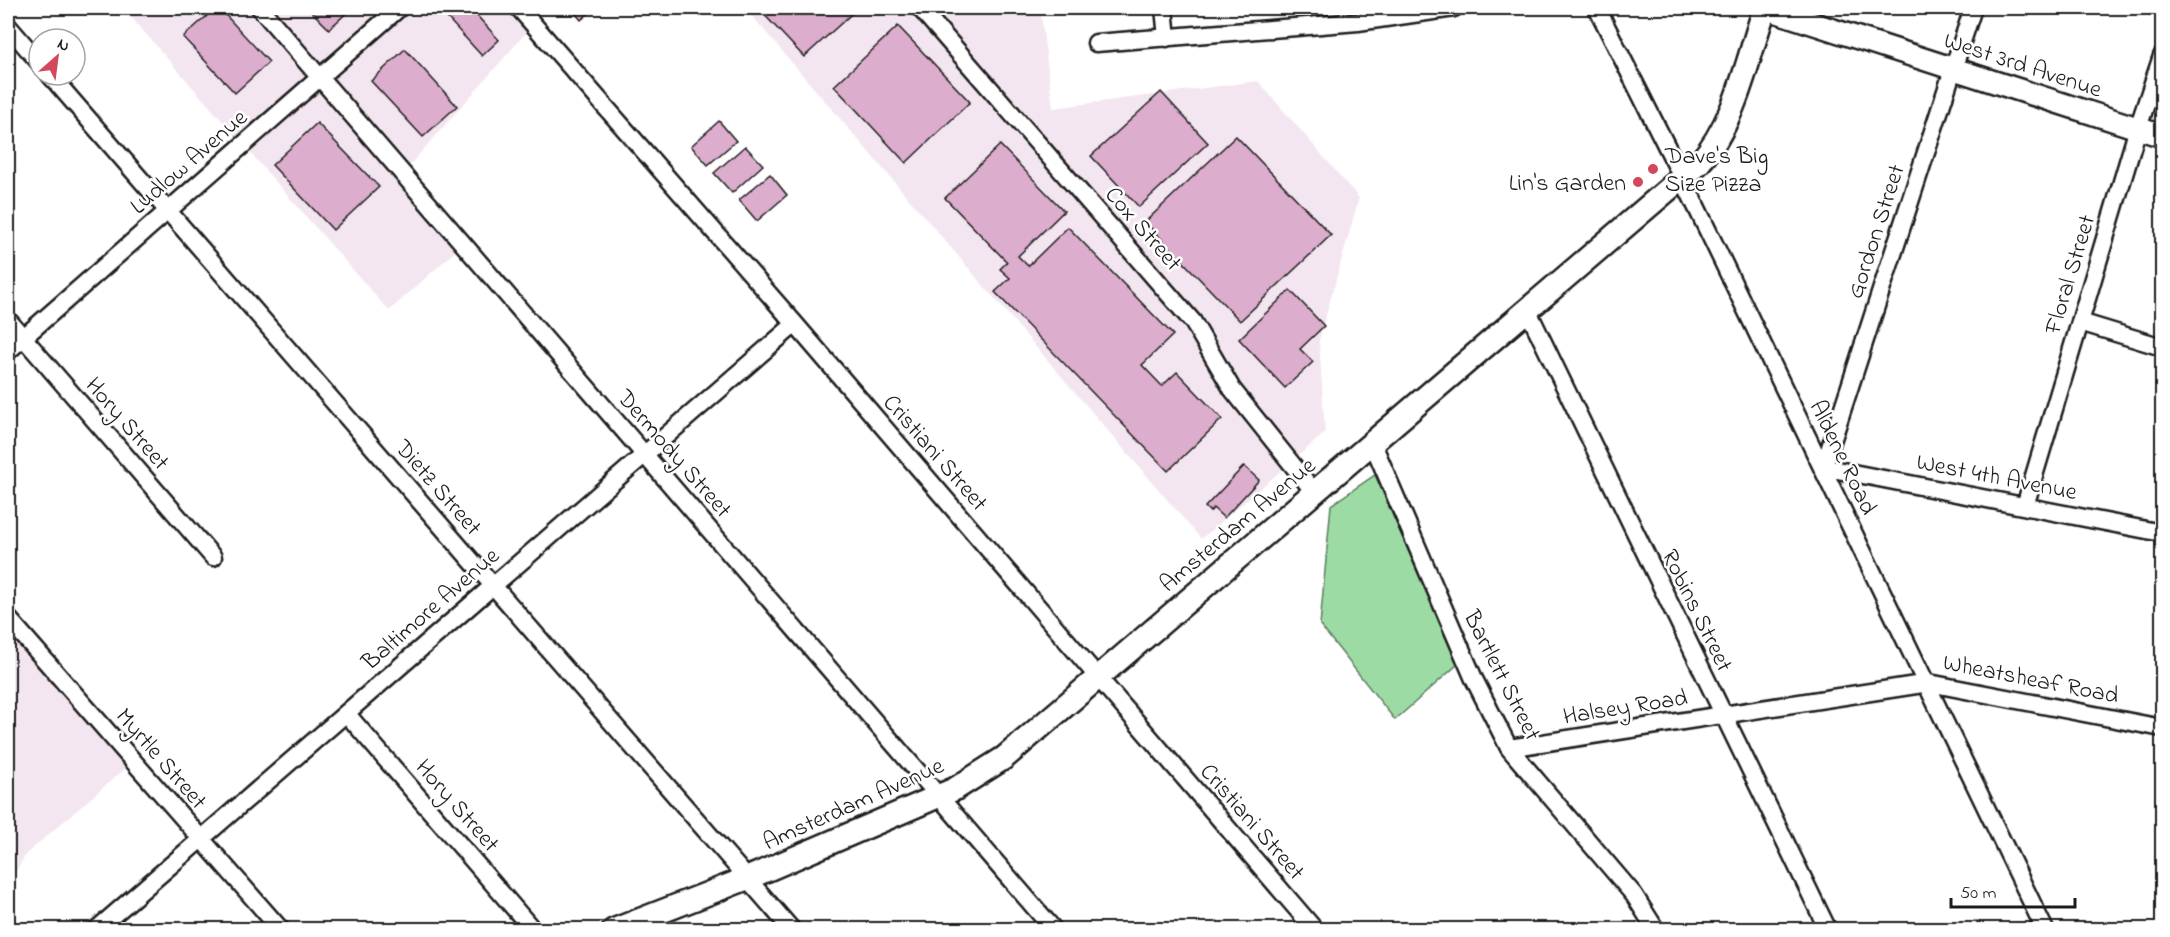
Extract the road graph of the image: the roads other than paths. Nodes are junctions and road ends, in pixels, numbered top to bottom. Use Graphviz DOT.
graph roads {
  1 [pos="260,8"];
  2 [pos="399,8"];
  3 [pos="519,8"];
  4 [pos="920,8"];
  5 [pos="1164,8"];
  6 [pos="1454,8"];
  7 [pos="1597,8"];
  8 [pos="1765,8"];
  9 [pos="1973,8"];
  10 [pos="1357,15"];
  11 [pos="8,26"];
  12 [pos="1167,38"];
  13 [pos="1096,44"];
  14 [pos="27,48"];
  15 [pos="2163,56"];
  16 [pos="1953,69"];
  17 [pos="320,77"];
  18 [pos="60,87"];
  19 [pos="2138,128"];
  20 [pos="2163,136"];
  21 [pos="1682,177"];
  22 [pos="168,211"];
  23 [pos="1527,311"];
  24 [pos="8,320"];
  25 [pos="2080,322"];
  26 [pos="795,324"];
  27 [pos="23,338"];
  28 [pos="2163,347"];
  29 [pos="8,351"];
  30 [pos="1373,444"];
  31 [pos="644,455"];
  32 [pos="1823,469"];
  33 [pos="1316,493"];
  34 [pos="2025,506"];
  35 [pos="2163,533"];
  36 [pos="213,557"];
  37 [pos="493,585"];
  38 [pos="8,618"];
  39 [pos="1098,678"];
  40 [pos="1926,683"];
  41 [pos="346,713"];
  42 [pos="1722,715"];
  43 [pos="2163,728"];
  44 [pos="1509,748"];
  45 [pos="937,797"];
  46 [pos="200,839"];
  47 [pos="748,878"];
  48 [pos="96,930"];
  49 [pos="280,930"];
  50 [pos="533,930"];
  51 [pos="614,930"];
  52 [pos="792,930"];
  53 [pos="1054,930"];
  54 [pos="1315,930"];
  55 [pos="1656,930"];
  56 [pos="1828,930"];
  57 [pos="2045,930"];
  1 -- 17 [label="street, Dermody Street"];
  2 -- 17 [label="street, Ludlow Avenue"];
  3 -- 26 [label="street, Cristiani Street"];
  4 -- 33 [label="street, Cox Street"];
  5 -- 12 [label="street"];
  6 -- 10 [label="street"];
  7 -- 21 [label="street, Aldene Road"];
  8 -- 16 [label="street, West 3rd Avenue"];
  8 -- 21 [label="main road, Amsterdam Avenue"];
  9 -- 16 [label="street, Gordon Street"];
  10 -- 12 [label="street"];
  11 -- 14 [label="street"];
  12 -- 13 [label="street"];
  15 -- 19 [label="street, Floral Street"];
  16 -- 19 [label="street, West 3rd Avenue"];
  16 -- 32 [label="street, Gordon Street"];
  17 -- 22 [label="street, Ludlow Avenue"];
  17 -- 31 [label="street, Dermody Street"];
  18 -- 22 [label="street, Dietz Street"];
  19 -- 20 [label="street, West 3rd Avenue"];
  19 -- 25 [label="street, Floral Street"];
  21 -- 23 [label="main road, Amsterdam Avenue"];
  21 -- 32 [label="street, Aldene Road"];
  22 -- 27 [label="street, Ludlow Avenue"];
  22 -- 37 [label="street, Dietz Street"];
  23 -- 30 [label="main road, Amsterdam Avenue"];
  23 -- 42 [label="street, Robins Street"];
  24 -- 27 [label="street, Hory Street"];
  25 -- 28 [label="street"];
  25 -- 34 [label="street, Floral Street"];
  26 -- 31 [label="street, Baltimore Avenue"];
  26 -- 39 [label="street, Cristiani Street"];
  27 -- 29 [label="street, Ludlow Avenue"];
  27 -- 36 [label="street, Hory Street"];
  30 -- 33 [label="main road, Amsterdam Avenue"];
  30 -- 44 [label="street, Bartlett Street"];
  31 -- 37 [label="street, Baltimore Avenue"];
  31 -- 45 [label="street, Dermody Street"];
  32 -- 34 [label="street, West 4th Avenue"];
  32 -- 40 [label="street, Aldene Road"];
  33 -- 39 [label="main road, Amsterdam Avenue"];
  34 -- 35 [label="street, West 4th Avenue"];
  37 -- 41 [label="street, Baltimore Avenue"];
  37 -- 47 [label="street, Dietz Street"];
  38 -- 46 [label="street, Myrtle Street"];
  39 -- 45 [label="main road, Amsterdam Avenue"];
  39 -- 54 [label="street, Cristiani Street"];
  40 -- 42 [label="street, Halsey Road"];
  40 -- 43 [label="street, Wheatsheaf Road"];
  40 -- 57 [label="street, Aldene Road"];
  41 -- 46 [label="street, Baltimore Avenue"];
  41 -- 50 [label="street, Hory Street"];
  42 -- 44 [label="street, Halsey Road"];
  42 -- 56 [label="street, Robins Street"];
  44 -- 55 [label="street, Bartlett Street"];
  45 -- 47 [label="main road, Amsterdam Avenue"];
  45 -- 53 [label="street, Dermody Street"];
  46 -- 48 [label="street, Baltimore Avenue"];
  46 -- 49 [label="street, Myrtle Street"];
  47 -- 51 [label="main road, Amsterdam Avenue"];
  47 -- 52 [label="street, Dietz Street"];
}
